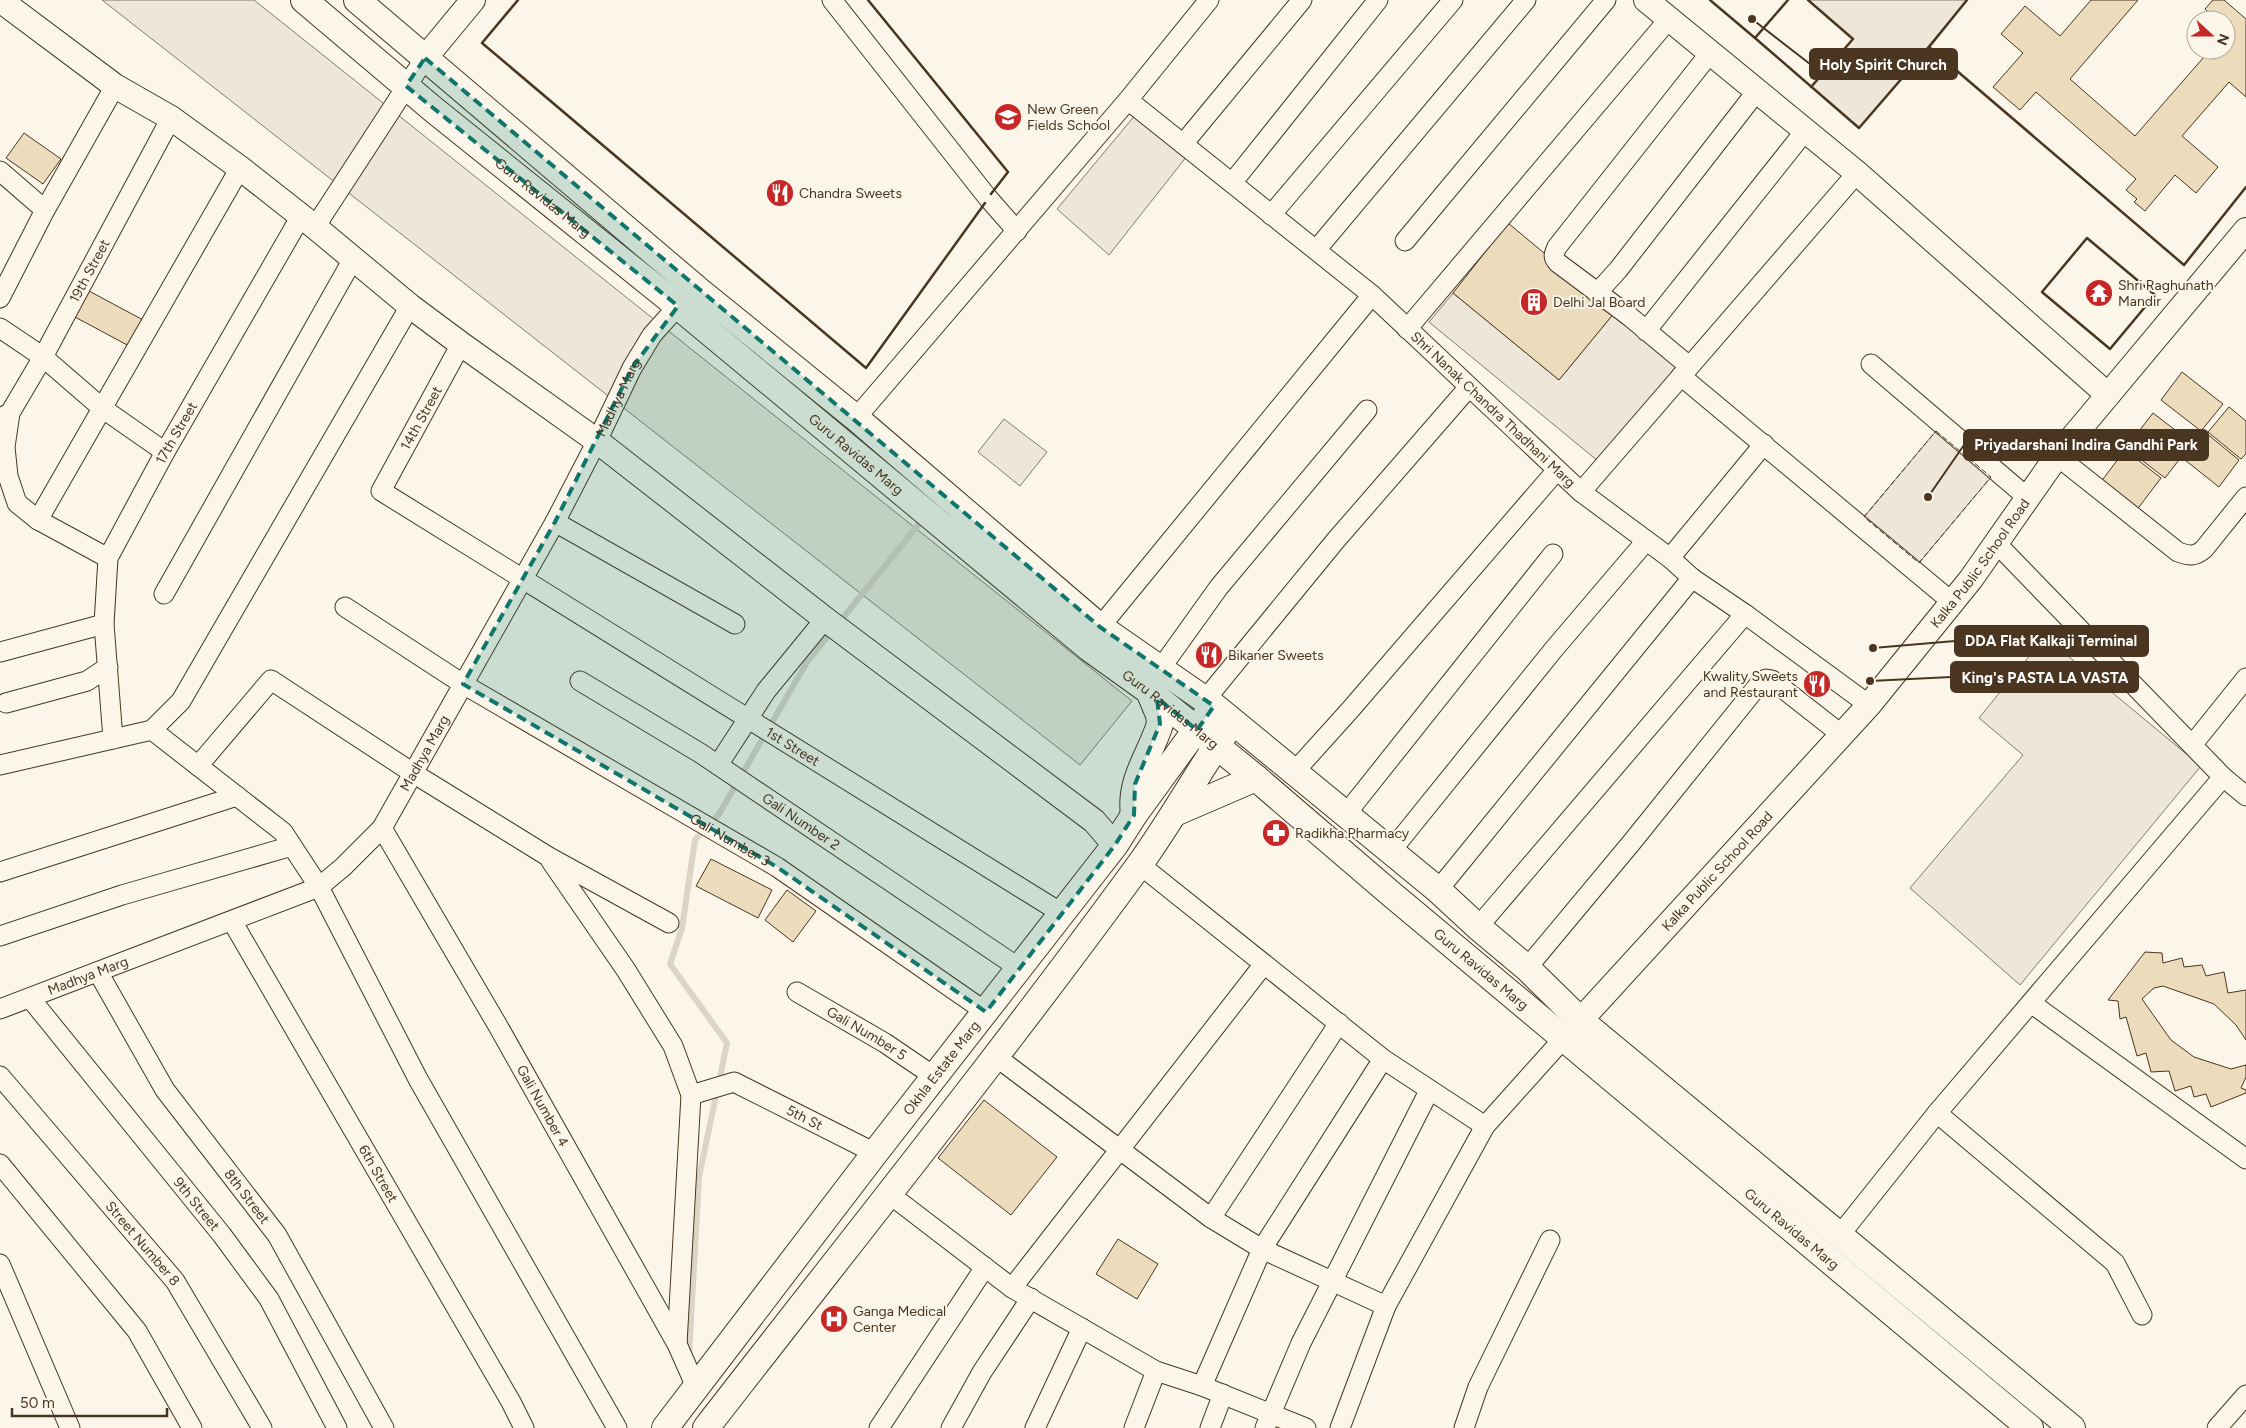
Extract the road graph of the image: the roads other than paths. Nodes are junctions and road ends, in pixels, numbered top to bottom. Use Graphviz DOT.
graph roads {
  1 [pos="0,0"];
  2 [pos="304,0"];
  3 [pos="357,0"];
  4 [pos="473,0"];
  5 [pos="832,0"];
  6 [pos="1209,0"];
  7 [pos="1302,0"];
  8 [pos="1378,0"];
  9 [pos="1453,0"];
  10 [pos="1526,0"];
  11 [pos="1606,0"];
  12 [pos="1646,0"];
  13 [pos="1669,19"];
  14 [pos="1710,53"];
  15 [pos="425,58"];
  16 [pos="115,86"];
  17 [pos="406,86"];
  18 [pos="1757,91"];
  19 [pos="1128,100"];
  20 [pos="171,118"];
  21 [pos="1805,131"];
  22 [pos="1183,144"];
  23 [pos="240,168"];
  24 [pos="0,171"];
  25 [pos="1857,173"];
  26 [pos="1232,183"];
  27 [pos="45,210"];
  28 [pos="1271,214"];
  29 [pos="308,221"];
  30 [pos="2246,230"];
  31 [pos="1017,231"];
  32 [pos="1405,241"];
  33 [pos="1316,250"];
  34 [pos="353,259"];
  35 [pos="1597,293"];
  36 [pos="1372,295"];
  37 [pos="0,298"];
  38 [pos="410,306"];
  39 [pos="678,306"];
  40 [pos="0,328"];
  41 [pos="1407,329"];
  42 [pos="1646,331"];
  43 [pos="461,344"];
  44 [pos="44,357"];
  45 [pos="1871,364"];
  46 [pos="1685,371"];
  47 [pos="1469,387"];
  48 [pos="2108,395"];
  49 [pos="102,408"];
  50 [pos="1367,410"];
  51 [pos="5,415"];
  52 [pos="856,418"];
  53 [pos="597,441"];
  54 [pos="1764,444"];
  55 [pos="164,452"];
  56 [pos="2056,456"];
  57 [pos="1557,470"];
  58 [pos="4,478"];
  59 [pos="381,491"];
  60 [pos="1581,492"];
  61 [pos="2246,497"];
  62 [pos="2028,498"];
  63 [pos="38,520"];
  64 [pos="555,522"];
  65 [pos="1646,541"];
  66 [pos="1997,544"];
  67 [pos="1553,554"];
  68 [pos="108,558"];
  69 [pos="1670,558"];
  70 [pos="523,578"];
  71 [pos="1692,578"];
  72 [pos="164,594"];
  73 [pos="1952,602"];
  74 [pos="345,607"];
  75 [pos="1745,614"];
  76 [pos="826,619"];
  77 [pos="104,624"];
  78 [pos="735,624"];
  79 [pos="1100,626"];
  80 [pos="0,652"];
  81 [pos="108,667"];
  82 [pos="1161,668"];
  83 [pos="2246,678"];
  84 [pos="580,681"];
  85 [pos="463,684"];
  86 [pos="1149,691"];
  87 [pos="6,703"];
  88 [pos="1869,705"];
  89 [pos="1218,709"];
  90 [pos="747,717"];
  91 [pos="152,730"];
  92 [pos="1197,730"];
  93 [pos="1842,735"];
  94 [pos="113,739"];
  95 [pos="2193,744"];
  96 [pos="1216,746"];
  97 [pos="0,765"];
  98 [pos="718,765"];
  99 [pos="198,766"];
  100 [pos="1295,771"];
  101 [pos="413,773"];
  102 [pos="2223,777"];
  103 [pos="1256,778"];
  104 [pos="237,796"];
  105 [pos="2246,796"];
  106 [pos="1177,812"];
  107 [pos="1346,814"];
  108 [pos="1134,815"];
  109 [pos="382,828"];
  110 [pos="292,846"];
  111 [pos="1116,846"];
  112 [pos="1391,851"];
  113 [pos="549,857"];
  114 [pos="1139,864"];
  115 [pos="0,872"];
  116 [pos="319,887"];
  117 [pos="1438,890"];
  118 [pos="1063,914"];
  119 [pos="232,921"];
  120 [pos="669,923"];
  121 [pos="1478,927"];
  122 [pos="0,936"];
  123 [pos="1264,964"];
  124 [pos="1019,968"];
  125 [pos="1527,968"];
  126 [pos="98,972"];
  127 [pos="797,992"];
  128 [pos="30,998"];
  129 [pos="2031,1003"];
  130 [pos="0,1009"];
  131 [pos="986,1012"];
  132 [pos="1339,1024"];
  133 [pos="1573,1029"];
  134 [pos="995,1056"];
  135 [pos="1383,1059"];
  136 [pos="0,1076"];
  137 [pos="935,1078"];
  138 [pos="1430,1091"];
  139 [pos="691,1095"];
  140 [pos="1937,1113"];
  141 [pos="1485,1126"];
  142 [pos="1120,1151"];
  143 [pos="875,1154"];
  144 [pos="2246,1160"];
  145 [pos="0,1164"];
  146 [pos="888,1193"];
  147 [pos="1211,1218"];
  148 [pos="1839,1236"];
  149 [pos="1550,1240"];
  150 [pos="1262,1249"];
  151 [pos="0,1264"];
  152 [pos="985,1268"];
  153 [pos="1334,1282"];
  154 [pos="1012,1288"];
  155 [pos="1031,1298"];
  156 [pos="1386,1306"];
  157 [pos="2142,1315"];
  158 [pos="1082,1328"];
  159 [pos="677,1344"];
  160 [pos="1156,1371"];
  161 [pos="1202,1386"];
  162 [pos="696,1388"];
  163 [pos="1223,1394"];
  164 [pos="2246,1395"];
  165 [pos="1267,1421"];
  166 [pos="70,1428"];
  167 [pos="192,1428"];
  168 [pos="262,1428"];
  169 [pos="337,1428"];
  170 [pos="384,1428"];
  171 [pos="524,1428"];
  172 [pos="617,1428"];
  173 [pos="665,1428"];
  174 [pos="706,1428"];
  175 [pos="879,1428"];
  176 [pos="952,1428"];
  177 [pos="1035,1428"];
  178 [pos="1134,1428"];
  179 [pos="1210,1428"];
  180 [pos="1306,1428"];
  181 [pos="1340,1428"];
  182 [pos="1464,1428"];
  183 [pos="2030,1428"];
  184 [pos="2072,1428"];
  185 [pos="2217,1428"];
  1 -- 16 [label="street"];
  2 -- 17 [label="main road, Guru Ravidas Marg"];
  3 -- 15 [label="main road, Guru Ravidas Marg"];
  4 -- 15 [label="street"];
  5 -- 31 [label="street"];
  6 -- 19 [label="street"];
  7 -- 22 [label="street"];
  8 -- 26 [label="street"];
  9 -- 28 [label="street"];
  10 -- 33 [label="street"];
  11 -- 32 [label="street"];
  12 -- 13 [label="street"];
  13 -- 14 [label="street"];
  13 -- 41 [label="street"];
  14 -- 18 [label="street"];
  14 -- 35 [label="street"];
  15 -- 17 [label="street, 17th Street"];
  15 -- 52 [label="main road, Guru Ravidas Marg"];
  16 -- 20 [label="street"];
  16 -- 27 [label="street"];
  17 -- 29 [label="street, 17th Street"];
  17 -- 39 [label="main road, Guru Ravidas Marg"];
  18 -- 21 [label="street"];
  18 -- 35 [label="street"];
  19 -- 22 [label="street, Shri Nanak Chandra Thadhani Marg"];
  19 -- 31 [label="street"];
  20 -- 23 [label="street"];
  20 -- 44 [label="street, 19th Street"];
  21 -- 25 [label="street"];
  21 -- 42 [label="street"];
  22 -- 26 [label="street, Shri Nanak Chandra Thadhani Marg"];
  23 -- 29 [label="street"];
  23 -- 49 [label="street"];
  24 -- 27 [label="street"];
  25 -- 46 [label="street"];
  25 -- 48 [label="street"];
  26 -- 28 [label="street, Shri Nanak Chandra Thadhani Marg"];
  27 -- 37 [label="street"];
  28 -- 33 [label="street, Shri Nanak Chandra Thadhani Marg"];
  29 -- 34 [label="street"];
  29 -- 55 [label="street, 17th Street"];
  30 -- 48 [label="street, Kalka Public School Road"];
  31 -- 52 [label="street"];
  33 -- 36 [label="street, Shri Nanak Chandra Thadhani Marg"];
  34 -- 38 [label="street"];
  34 -- 72 [label="street"];
  35 -- 42 [label="street"];
  36 -- 41 [label="street, Shri Nanak Chandra Thadhani Marg"];
  36 -- 79 [label="street"];
  38 -- 43 [label="street"];
  38 -- 91 [label="street"];
  39 -- 53 [label="street, Madhya Marg"];
  39 -- 86 [label="main road, Guru Ravidas Marg"];
  40 -- 44 [label="street"];
  41 -- 47 [label="street, Shri Nanak Chandra Thadhani Marg"];
  42 -- 46 [label="street"];
  43 -- 53 [label="street"];
  43 -- 59 [label="street, 14th Street"];
  44 -- 49 [label="street"];
  44 -- 51 [label="street, 19th Street"];
  45 -- 62 [label="street"];
  46 -- 54 [label="street"];
  46 -- 60 [label="street"];
  47 -- 57 [label="street, Shri Nanak Chandra Thadhani Marg"];
  47 -- 89 [label="street"];
  48 -- 56 [label="street, Kalka Public School Road"];
  49 -- 55 [label="street"];
  49 -- 63 [label="street"];
  50 -- 82 [label="street"];
  51 -- 58 [label="street"];
  52 -- 79 [label="main road, Guru Ravidas Marg"];
  53 -- 64 [label="street, Madhya Marg"];
  53 -- 76 [label="street"];
  54 -- 69 [label="street"];
  54 -- 73 [label="street"];
  55 -- 68 [label="street, 17th Street"];
  56 -- 61 [label="street"];
  56 -- 62 [label="street, Kalka Public School Road"];
  57 -- 60 [label="street, Shri Nanak Chandra Thadhani Marg"];
  57 -- 100 [label="street"];
  58 -- 63 [label="street"];
  59 -- 70 [label="street, 1st Street"];
  60 -- 65 [label="street, Shri Nanak Chandra Thadhani Marg"];
  62 -- 66 [label="street, Kalka Public School Road"];
  63 -- 68 [label="street"];
  64 -- 70 [label="street, Madhya Marg"];
  64 -- 78 [label="street"];
  65 -- 69 [label="street, Shri Nanak Chandra Thadhani Marg"];
  65 -- 112 [label="street"];
  66 -- 73 [label="street, Kalka Public School Road"];
  66 -- 95 [label="street"];
  67 -- 107 [label="street"];
  68 -- 77 [label="street, 17th Street"];
  69 -- 71 [label="street, Shri Nanak Chandra Thadhani Marg"];
  70 -- 85 [label="street, Madhya Marg"];
  70 -- 90 [label="street, 1st Street"];
  71 -- 75 [label="street, Shri Nanak Chandra Thadhani Marg"];
  71 -- 117 [label="street"];
  73 -- 88 [label="street, Kalka Public School Road"];
  74 -- 85 [label="street, Gali Number 3"];
  75 -- 88 [label="street, Shri Nanak Chandra Thadhani Marg"];
  75 -- 121 [label="street"];
  76 -- 90 [label="street"];
  76 -- 111 [label="street"];
  77 -- 80 [label="street"];
  77 -- 81 [label="street, 17th Street"];
  79 -- 82 [label="main road, Guru Ravidas Marg"];
  81 -- 87 [label="street"];
  81 -- 94 [label="street, 17th Street"];
  82 -- 89 [label="main road, Guru Ravidas Marg"];
  83 -- 95 [label="street"];
  84 -- 98 [label="street, Gali Number 2"];
  85 -- 101 [label="street, Madhya Marg"];
  85 -- 131 [label="street, Gali Number 3"];
  86 -- 92 [label="main road, Guru Ravidas Marg"];
  86 -- 108 [label="main road"];
  88 -- 93 [label="street, Kalka Public School Road"];
  89 -- 92 [label="main road, Okhla Estate Marg"];
  89 -- 96 [label="main road"];
  89 -- 100 [label="main road, Guru Ravidas Marg"];
  90 -- 98 [label="street"];
  90 -- 118 [label="street, 1st Street"];
  91 -- 94 [label="street"];
  91 -- 99 [label="street"];
  92 -- 96 [label="main road, Guru Ravidas Marg"];
  92 -- 108 [label="main road, Okhla Estate Marg"];
  93 -- 125 [label="street"];
  93 -- 133 [label="street, Kalka Public School Road"];
  94 -- 97 [label="street"];
  95 -- 102 [label="street"];
  96 -- 103 [label="main road, Guru Ravidas Marg"];
  96 -- 106 [label="main road"];
  98 -- 124 [label="street, Gali Number 2"];
  99 -- 101 [label="street"];
  99 -- 104 [label="street"];
  100 -- 107 [label="main road, Guru Ravidas Marg"];
  101 -- 109 [label="street, Madhya Marg"];
  101 -- 113 [label="street"];
  102 -- 105 [label="street"];
  102 -- 129 [label="street"];
  103 -- 106 [label="main road"];
  103 -- 133 [label="main road, Guru Ravidas Marg"];
  104 -- 110 [label="street"];
  104 -- 115 [label="street"];
  106 -- 114 [label="main road"];
  107 -- 112 [label="main road, Guru Ravidas Marg"];
  108 -- 111 [label="main road, Okhla Estate Marg"];
  109 -- 116 [label="street, Madhya Marg"];
  109 -- 159 [label="street, Gali Number 4"];
  110 -- 116 [label="street"];
  110 -- 122 [label="street"];
  111 -- 118 [label="main road, Okhla Estate Marg"];
  112 -- 117 [label="main road, Guru Ravidas Marg"];
  113 -- 120 [label="street"];
  113 -- 139 [label="street"];
  114 -- 123 [label="street"];
  114 -- 134 [label="main road"];
  116 -- 119 [label="street, Madhya Marg"];
  116 -- 172 [label="street"];
  117 -- 121 [label="main road, Guru Ravidas Marg"];
  118 -- 124 [label="main road, Okhla Estate Marg"];
  119 -- 126 [label="street, Madhya Marg"];
  119 -- 171 [label="street, 6th Street"];
  121 -- 125 [label="main road, Guru Ravidas Marg"];
  123 -- 132 [label="street"];
  123 -- 142 [label="street"];
  124 -- 131 [label="main road, Okhla Estate Marg"];
  125 -- 133 [label="main road, Guru Ravidas Marg"];
  126 -- 128 [label="street, Madhya Marg"];
  126 -- 170 [label="street, 8th Street"];
  127 -- 137 [label="street, Gali Number 5"];
  128 -- 130 [label="street, Madhya Marg"];
  128 -- 169 [label="street, 9th Street"];
  129 -- 140 [label="street"];
  129 -- 144 [label="street"];
  131 -- 137 [label="main road, Okhla Estate Marg"];
  132 -- 135 [label="street"];
  132 -- 147 [label="street"];
  133 -- 141 [label="street"];
  133 -- 148 [label="main road, Guru Ravidas Marg"];
  133 -- 183 [label="main road, Guru Ravidas Marg"];
  134 -- 142 [label="street"];
  134 -- 146 [label="main road"];
  135 -- 138 [label="street"];
  135 -- 150 [label="street"];
  136 -- 168 [label="street, Street Number 8"];
  137 -- 143 [label="main road, Okhla Estate Marg"];
  138 -- 141 [label="street"];
  138 -- 153 [label="street"];
  139 -- 143 [label="street, 5th St"];
  139 -- 159 [label="street"];
  140 -- 148 [label="street"];
  140 -- 157 [label="street"];
  141 -- 156 [label="street"];
  142 -- 147 [label="street"];
  142 -- 154 [label="street"];
  143 -- 162 [label="main road, Okhla Estate Marg"];
  145 -- 167 [label="street"];
  146 -- 152 [label="street"];
  146 -- 174 [label="main road"];
  147 -- 150 [label="street"];
  148 -- 184 [label="main road, Guru Ravidas Marg"];
  149 -- 182 [label="street"];
  150 -- 153 [label="street"];
  150 -- 161 [label="street"];
  151 -- 166 [label="street"];
  152 -- 154 [label="street"];
  152 -- 175 [label="street"];
  153 -- 156 [label="street"];
  153 -- 165 [label="street"];
  154 -- 155 [label="street"];
  155 -- 158 [label="street"];
  155 -- 176 [label="street"];
  156 -- 181 [label="street"];
  158 -- 160 [label="street"];
  158 -- 177 [label="street"];
  159 -- 162 [label="street, Gali Number 4"];
  160 -- 161 [label="street"];
  160 -- 178 [label="street"];
  161 -- 163 [label="street"];
  162 -- 173 [label="main road, Okhla Estate Marg"];
  163 -- 165 [label="street"];
  163 -- 179 [label="street"];
  164 -- 185 [label="street"];
  165 -- 180 [label="street"];
}
